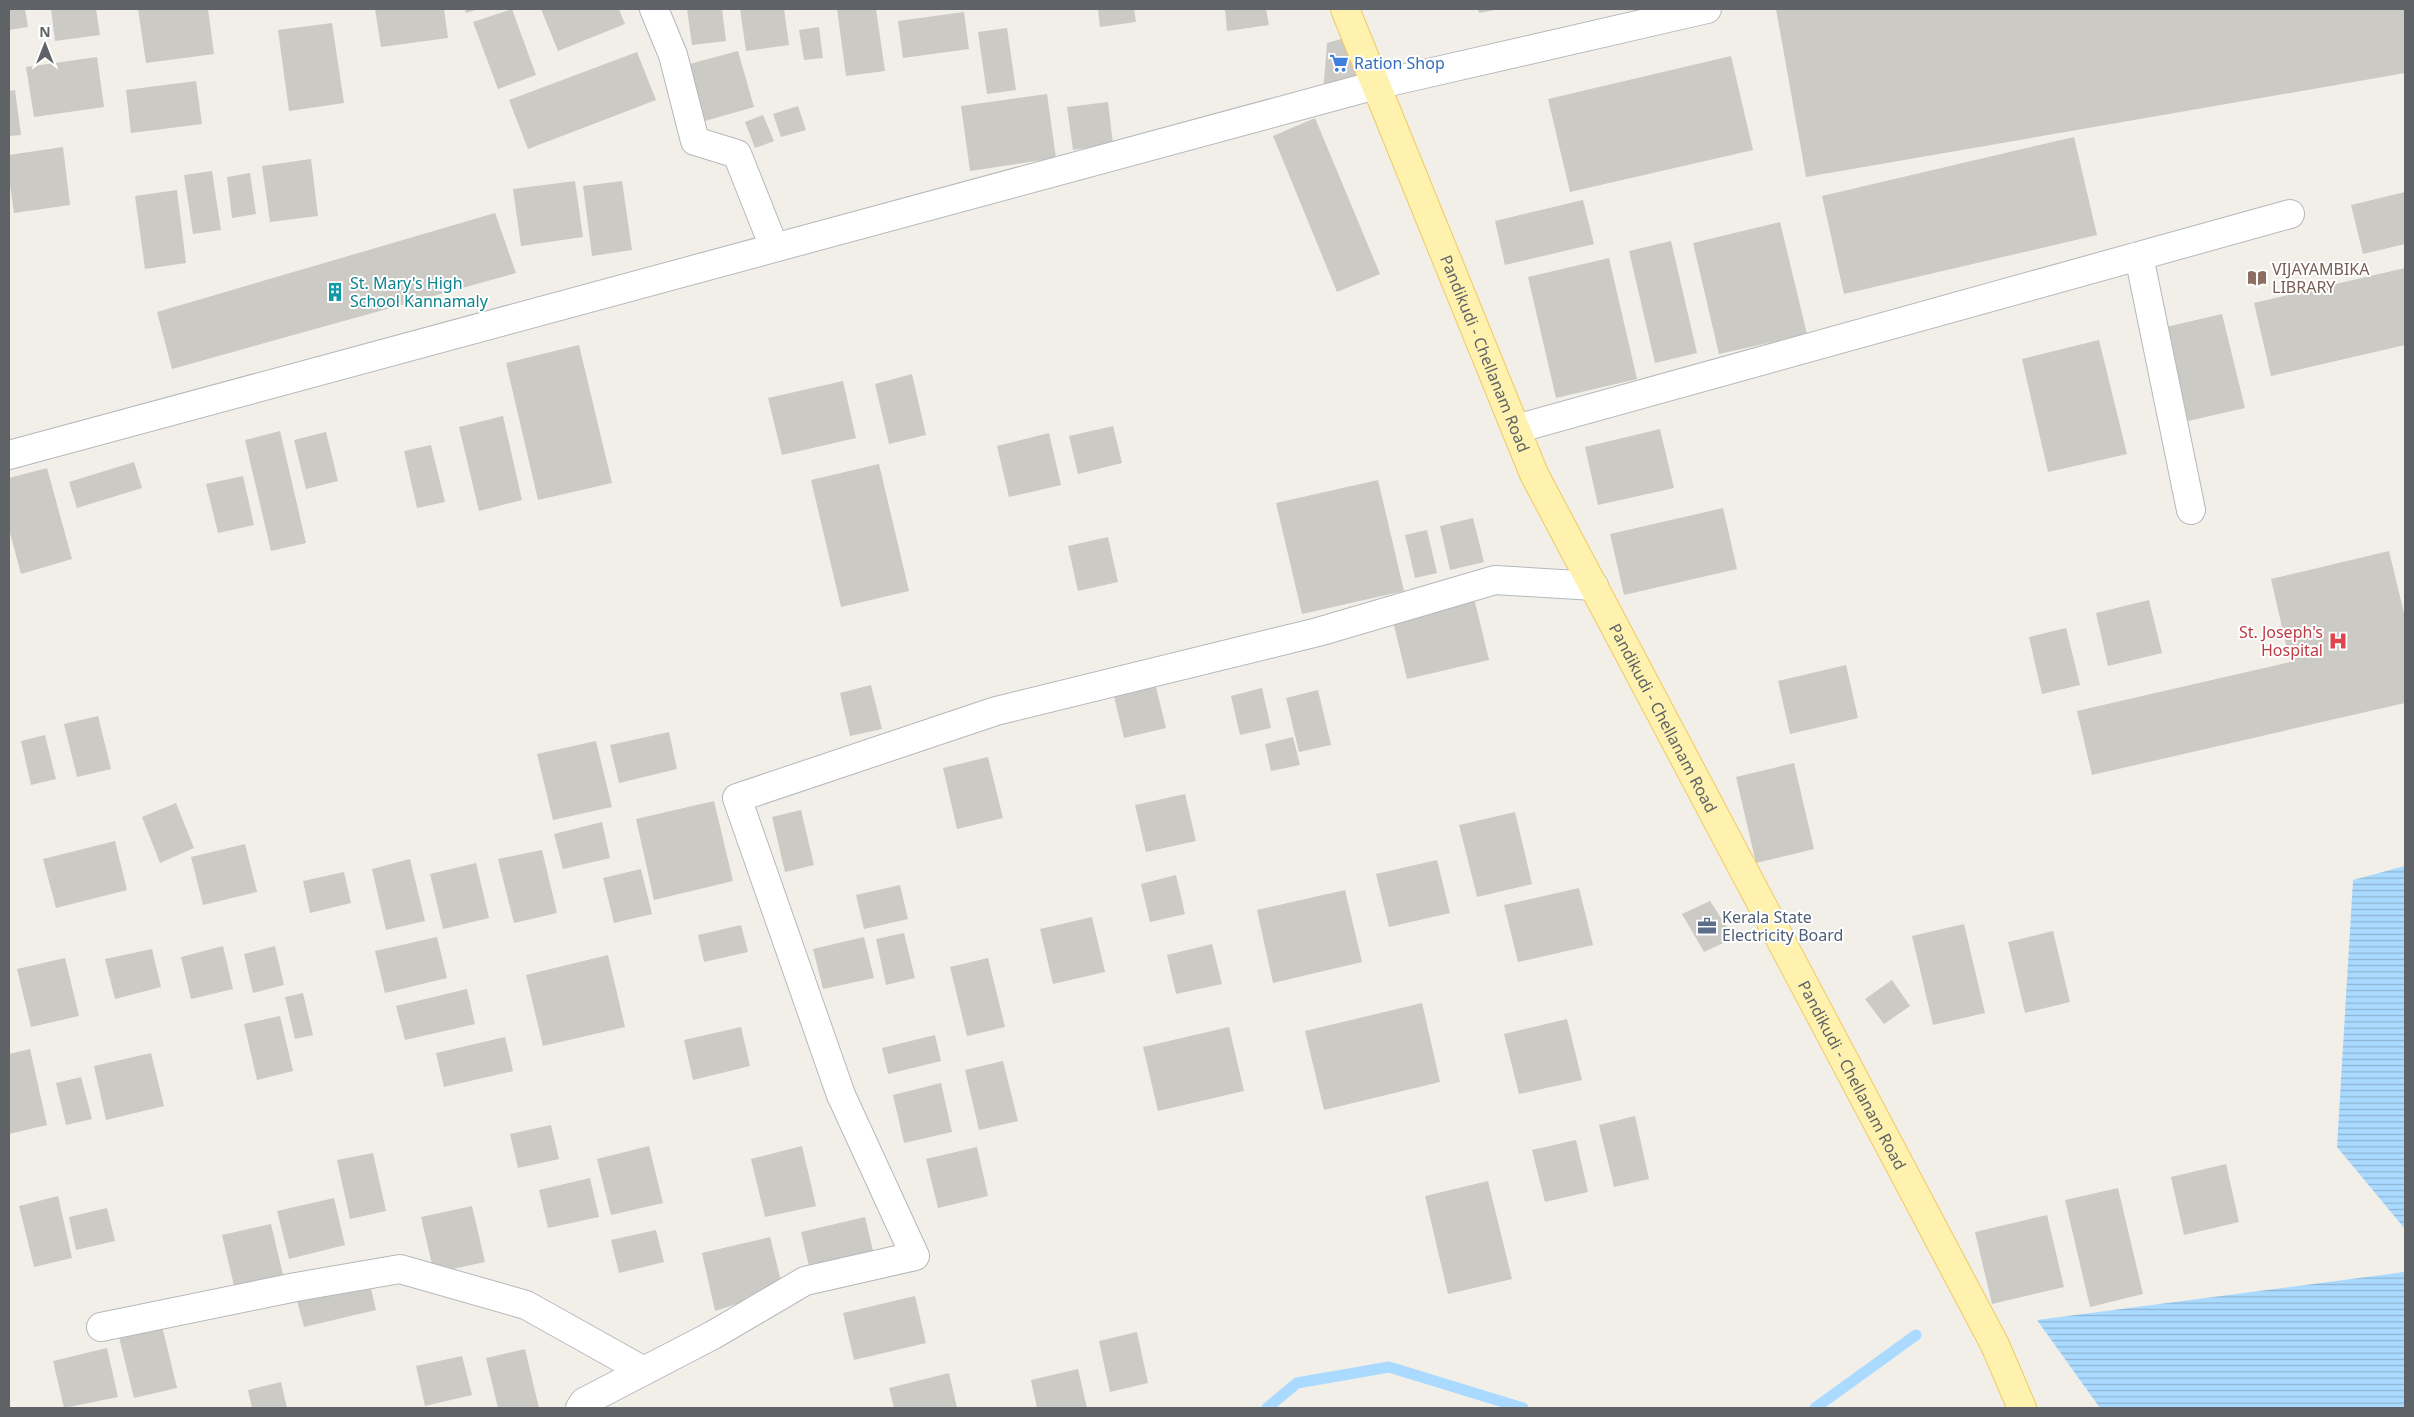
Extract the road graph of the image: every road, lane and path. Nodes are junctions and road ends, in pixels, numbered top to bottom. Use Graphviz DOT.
graph roads {
  1 [pos="654,9"];
  2 [pos="1345,9"];
  3 [pos="1707,9"];
  4 [pos="1376,85"];
  5 [pos="2290,214"];
  6 [pos="774,247"];
  7 [pos="2139,256"];
  8 [pos="1516,429"];
  9 [pos="10,453"];
  10 [pos="2191,510"];
  11 [pos="1594,586"];
  12 [pos="101,1327"];
  13 [pos="644,1371"];
  14 [pos="580,1408"];
  15 [pos="2022,1408"];
  1 -- 6 [label="street"];
  2 -- 4 [label="main road, Pandikudi - Chellanam Road"];
  3 -- 4 [label="street"];
  4 -- 6 [label="street"];
  4 -- 8 [label="main road, Pandikudi - Chellanam Road"];
  5 -- 7 [label="street"];
  6 -- 9 [label="street"];
  7 -- 8 [label="street"];
  7 -- 10 [label="street"];
  8 -- 11 [label="main road, Pandikudi - Chellanam Road"];
  11 -- 13 [label="street"];
  11 -- 15 [label="main road, Pandikudi - Chellanam Road"];
  12 -- 13 [label="street"];
  13 -- 14 [label="street"];
}
